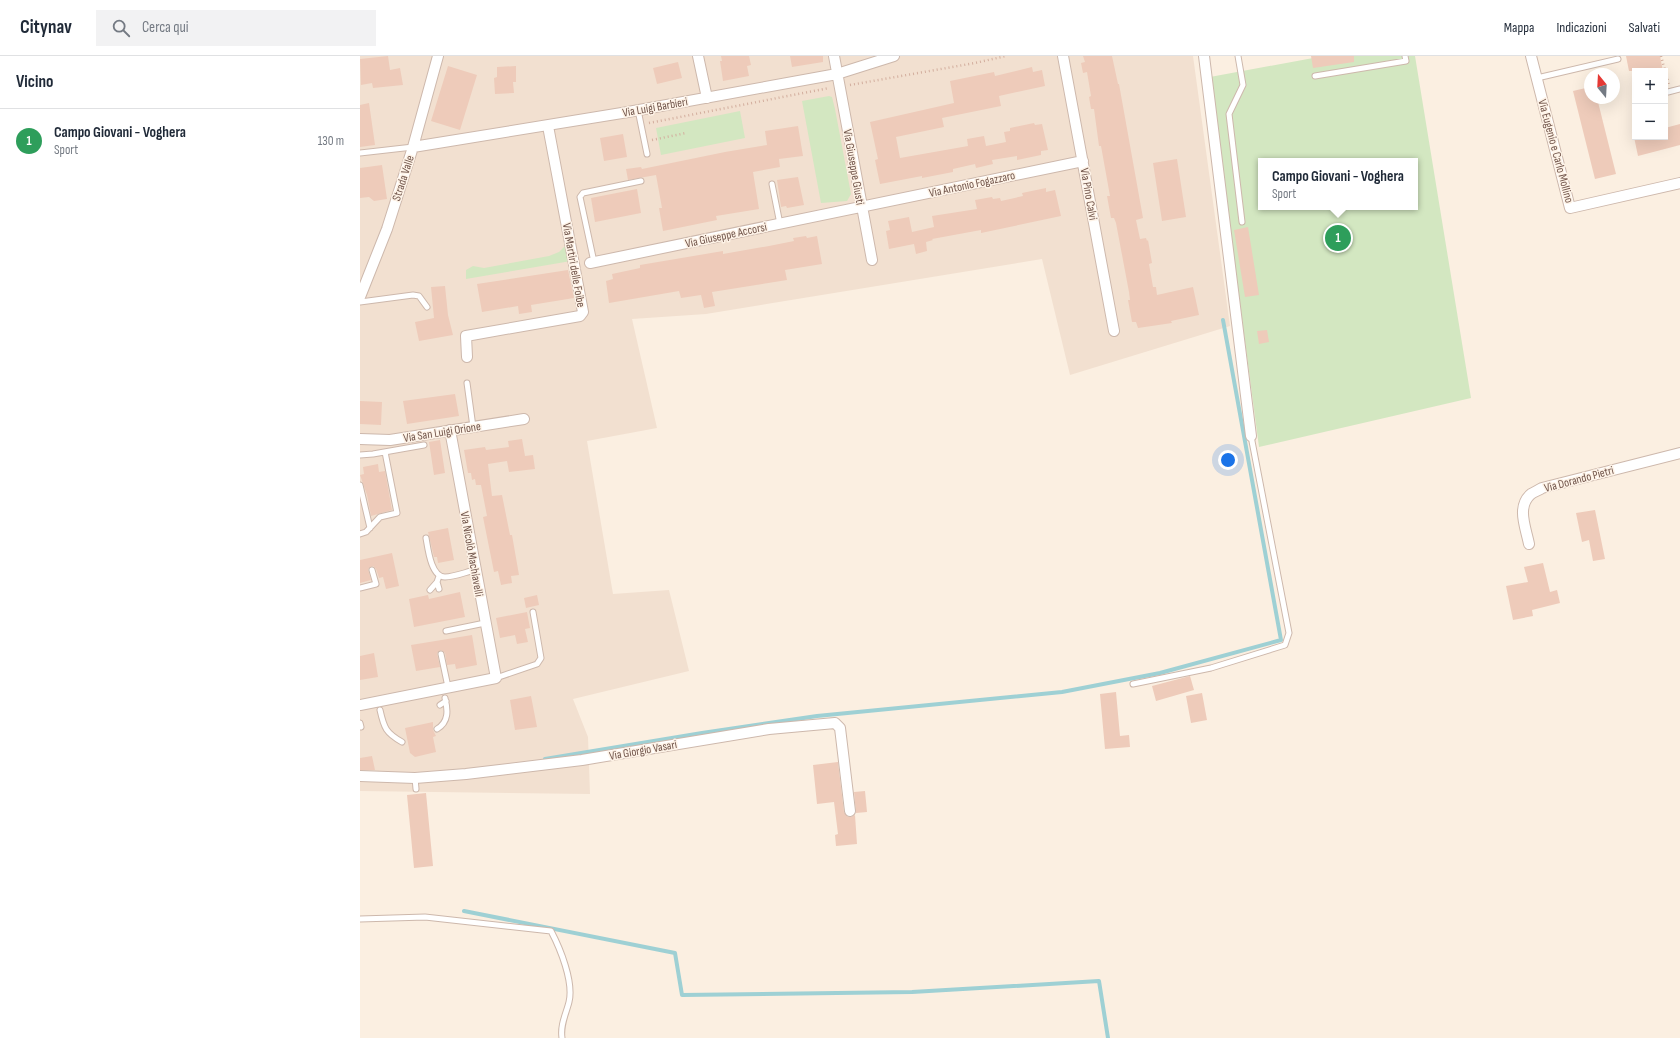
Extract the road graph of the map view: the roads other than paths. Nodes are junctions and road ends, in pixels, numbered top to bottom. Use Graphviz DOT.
graph roads {
  1 [pos="438,56"];
  2 [pos="698,56"];
  3 [pos="834,56"];
  4 [pos="894,56"];
  5 [pos="1062,56"];
  6 [pos="1204,56"];
  7 [pos="1238,56"];
  8 [pos="1405,56"];
  9 [pos="1531,56"];
  10 [pos="1618,58"];
  11 [pos="837,74"];
  12 [pos="1315,76"];
  13 [pos="1537,78"];
  14 [pos="1680,89"];
  15 [pos="1669,91"];
  16 [pos="707,98"];
  17 [pos="638,110"];
  18 [pos="548,126"];
  19 [pos="413,147"];
  20 [pos="360,153"];
  21 [pos="646,154"];
  22 [pos="1083,161"];
  23 [pos="641,181"];
  24 [pos="1680,182"];
  25 [pos="772,184"];
  26 [pos="861,207"];
  27 [pos="1242,222"];
  28 [pos="780,224"];
  29 [pos="872,260"];
  30 [pos="592,263"];
  31 [pos="360,297"];
  32 [pos="360,302"];
  33 [pos="427,307"];
  34 [pos="1114,332"];
  35 [pos="467,357"];
  36 [pos="467,383"];
  37 [pos="524,419"];
  38 [pos="473,427"];
  39 [pos="450,430"];
  40 [pos="1251,436"];
  41 [pos="360,439"];
  42 [pos="424,445"];
  43 [pos="385,452"];
  44 [pos="1680,453"];
  45 [pos="360,455"];
  46 [pos="360,485"];
  47 [pos="370,528"];
  48 [pos="360,534"];
  49 [pos="426,538"];
  50 [pos="1529,544"];
  51 [pos="372,570"];
  52 [pos="475,570"];
  53 [pos="439,576"];
  54 [pos="437,582"];
  55 [pos="360,588"];
  56 [pos="439,588"];
  57 [pos="430,590"];
  58 [pos="533,612"];
  59 [pos="485,623"];
  60 [pos="446,631"];
  61 [pos="441,654"];
  62 [pos="496,678"];
  63 [pos="1133,684"];
  64 [pos="446,694"];
  65 [pos="360,705"];
  66 [pos="380,706"];
  67 [pos="440,706"];
  68 [pos="437,729"];
  69 [pos="402,742"];
  70 [pos="360,776"];
  71 [pos="415,778"];
  72 [pos="416,789"];
  73 [pos="850,811"];
  74 [pos="360,919"];
  75 [pos="562,1038"];
  1 -- 19 [label="street, Strada Valle"];
  2 -- 16 [label="street"];
  3 -- 11 [label="street, Via Giuseppe Giusti"];
  4 -- 11 [label="street, Via Luigi Barbieri"];
  5 -- 22 [label="street, Via Pino Calvi"];
  6 -- 40 [label="street"];
  7 -- 27 [label="lane"];
  8 -- 12 [label="lane"];
  9 -- 13 [label="street, Via Eugenio e Carlo Mollino"];
  10 -- 13 [label="lane"];
  11 -- 16 [label="street, Via Luigi Barbieri"];
  11 -- 26 [label="street, Via Giuseppe Giusti"];
  13 -- 24 [label="street, Via Eugenio e Carlo Mollino"];
  14 -- 15 [label="lane"];
  16 -- 17 [label="street, Via Luigi Barbieri"];
  17 -- 18 [label="street, Via Luigi Barbieri"];
  17 -- 21 [label="lane"];
  18 -- 19 [label="street, Via Luigi Barbieri"];
  18 -- 35 [label="street, Via Martiri delle Foibe"];
  19 -- 20 [label="lane"];
  19 -- 31 [label="street, Strada Valle"];
  22 -- 26 [label="street, Via Antonio Fogazzaro"];
  22 -- 34 [label="street, Via Pino Calvi"];
  23 -- 30 [label="lane"];
  25 -- 28 [label="lane"];
  26 -- 28 [label="street, Via Giuseppe Accorsi"];
  26 -- 29 [label="street, Via Giuseppe Giusti"];
  28 -- 30 [label="street, Via Giuseppe Accorsi"];
  32 -- 33 [label="lane"];
  36 -- 38 [label="lane"];
  37 -- 38 [label="street, Via San Luigi Orione"];
  38 -- 39 [label="street, Via San Luigi Orione"];
  39 -- 41 [label="street, Via San Luigi Orione"];
  39 -- 52 [label="street, Via Nicolò Machiavelli"];
  40 -- 63 [label="lane"];
  42 -- 43 [label="lane"];
  43 -- 45 [label="lane"];
  43 -- 47 [label="lane"];
  44 -- 50 [label="street, Via Dorando Pietri"];
  46 -- 47 [label="lane"];
  47 -- 48 [label="lane"];
  49 -- 53 [label="lane"];
  51 -- 55 [label="lane"];
  52 -- 53 [label="lane"];
  52 -- 59 [label="street, Via Nicolò Machiavelli"];
  53 -- 54 [label="lane"];
  54 -- 56 [label="lane"];
  54 -- 57 [label="lane"];
  58 -- 62 [label="lane"];
  59 -- 60 [label="lane"];
  59 -- 62 [label="street, Via Nicolò Machiavelli"];
  61 -- 64 [label="lane"];
  62 -- 64 [label="street"];
  64 -- 66 [label="street"];
  64 -- 67 [label="lane"];
  64 -- 68 [label="lane"];
  65 -- 66 [label="street"];
  66 -- 69 [label="lane"];
  70 -- 71 [label="street, Via Giorgio Vasari"];
  71 -- 72 [label="lane"];
  71 -- 73 [label="street, Via Giorgio Vasari"];
  74 -- 75 [label="lane"];
}
